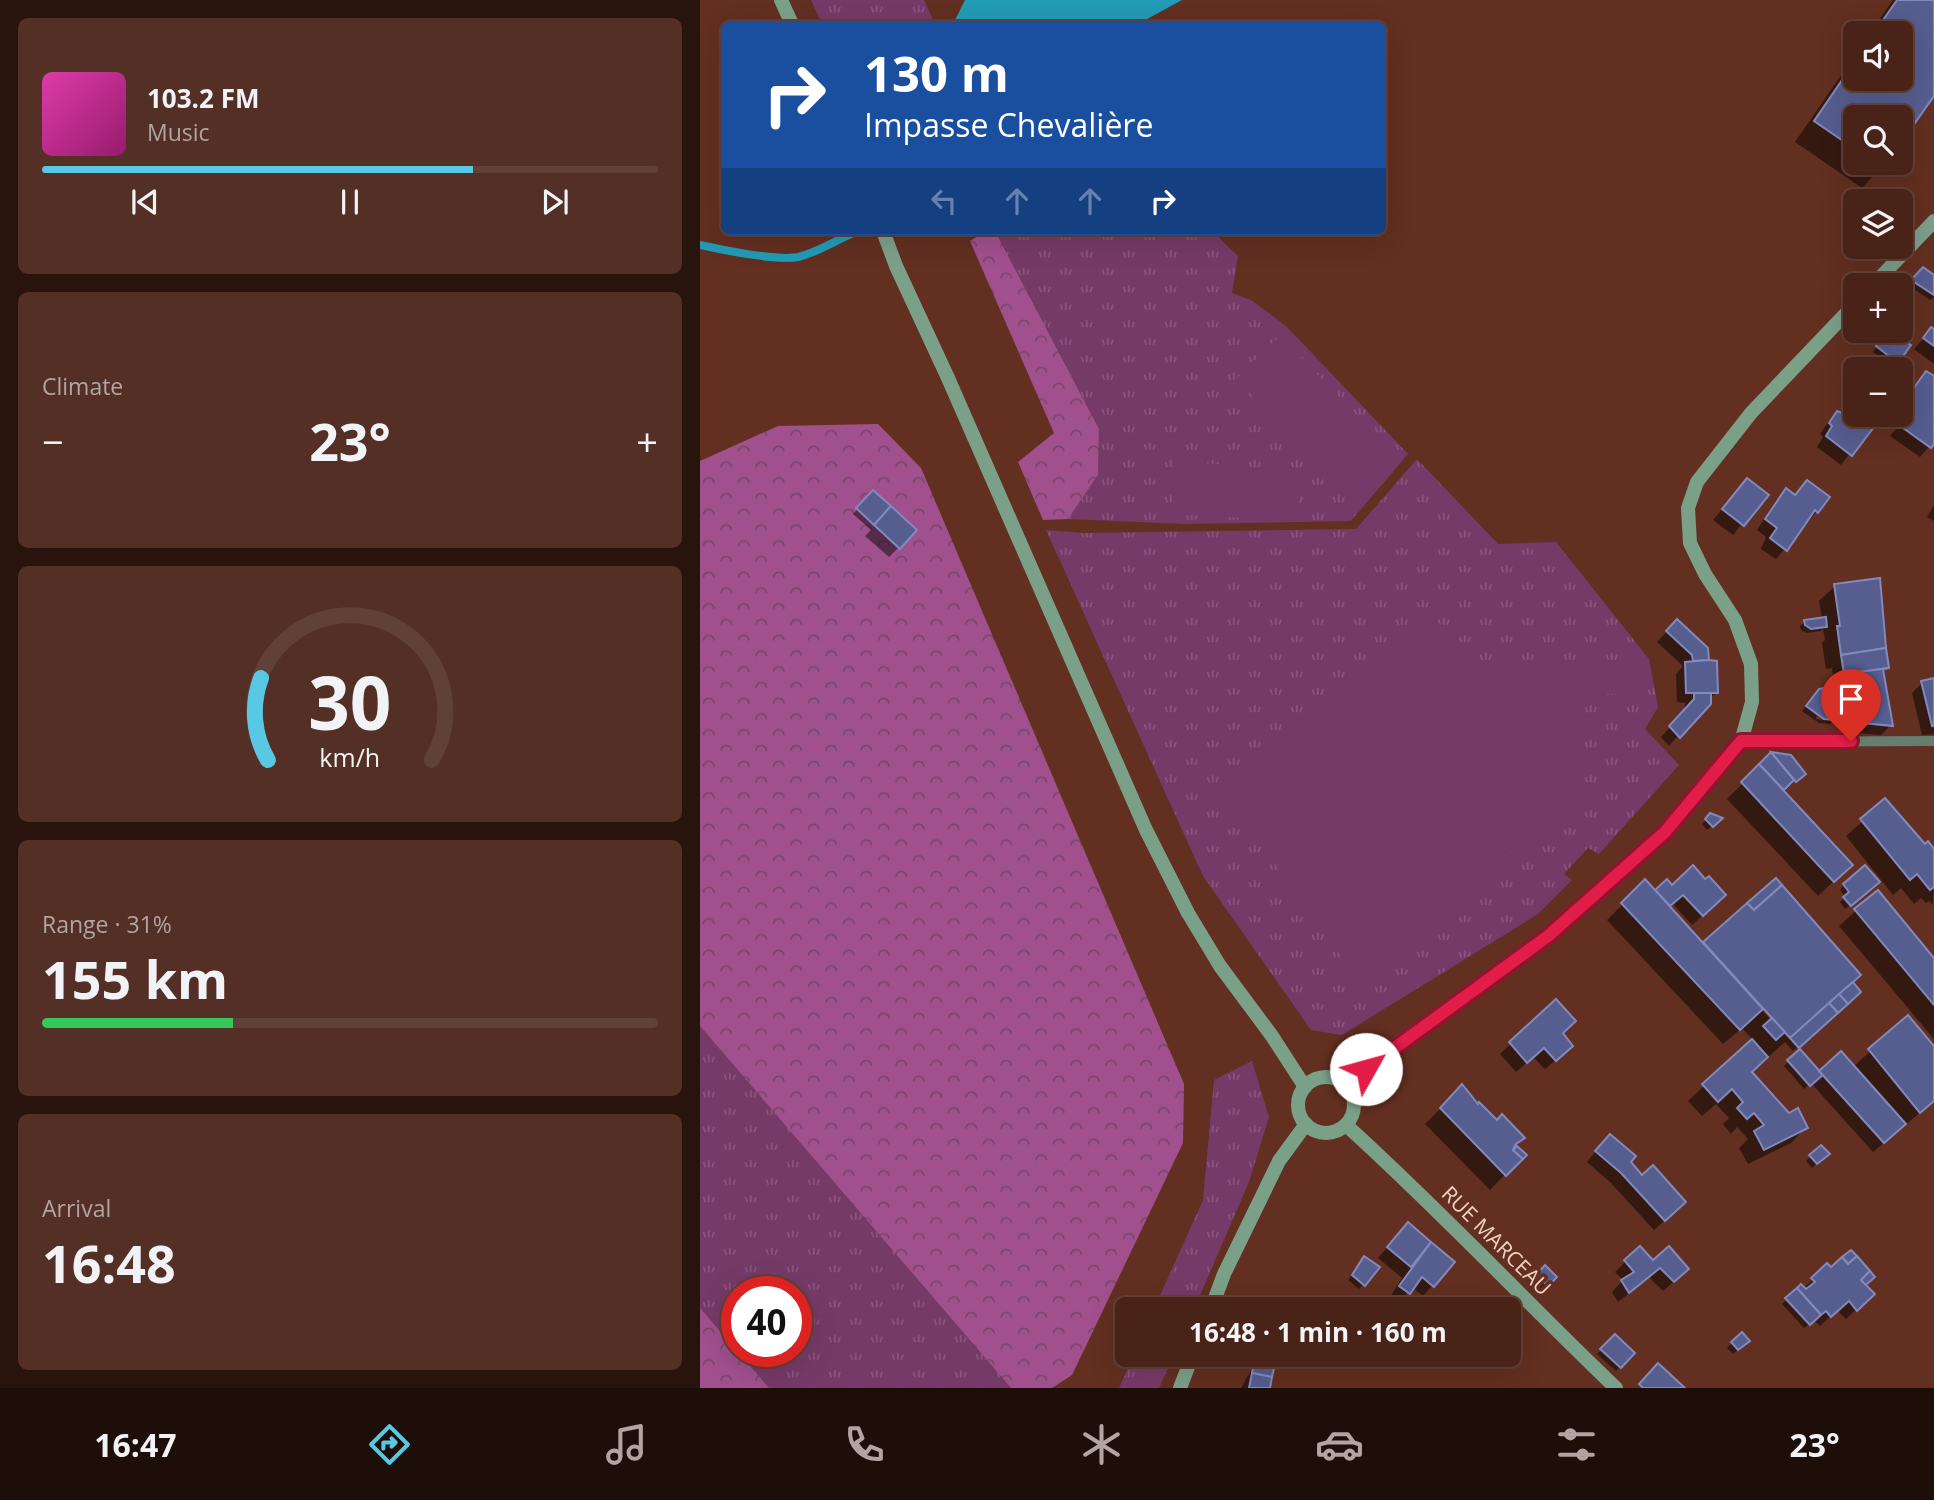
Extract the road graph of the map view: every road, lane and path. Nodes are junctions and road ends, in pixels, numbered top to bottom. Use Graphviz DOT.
graph roads {
  1 [pos="781,0"];
  2 [pos="791,21"];
  3 [pos="1934,221"];
  4 [pos="885,236"];
  5 [pos="1884,273"];
  6 [pos="1843,317"];
  7 [pos="1934,740"];
  8 [pos="1741,741"];
  9 [pos="1346,1085"];
  10 [pos="1305,1087"];
  11 [pos="1306,1124"];
  12 [pos="1346,1125"];
  13 [pos="1215,1297"];
  14 [pos="1188,1367"];
  15 [pos="1180,1388"];
  16 [pos="1616,1388"];
  1 -- 2 [label="street"];
  3 -- 5 [label="street"];
  4 -- 10 [label="street"];
  6 -- 8 [label="street"];
  7 -- 8 [label="lane"];
  8 -- 9 [label="street"];
  9 -- 10 [label="street"];
  9 -- 12 [label="street"];
  10 -- 11 [label="street"];
  11 -- 12 [label="street"];
  11 -- 13 [label="street"];
  12 -- 16 [label="street, RUE MARCEAU"];
  14 -- 15 [label="street"];
}
